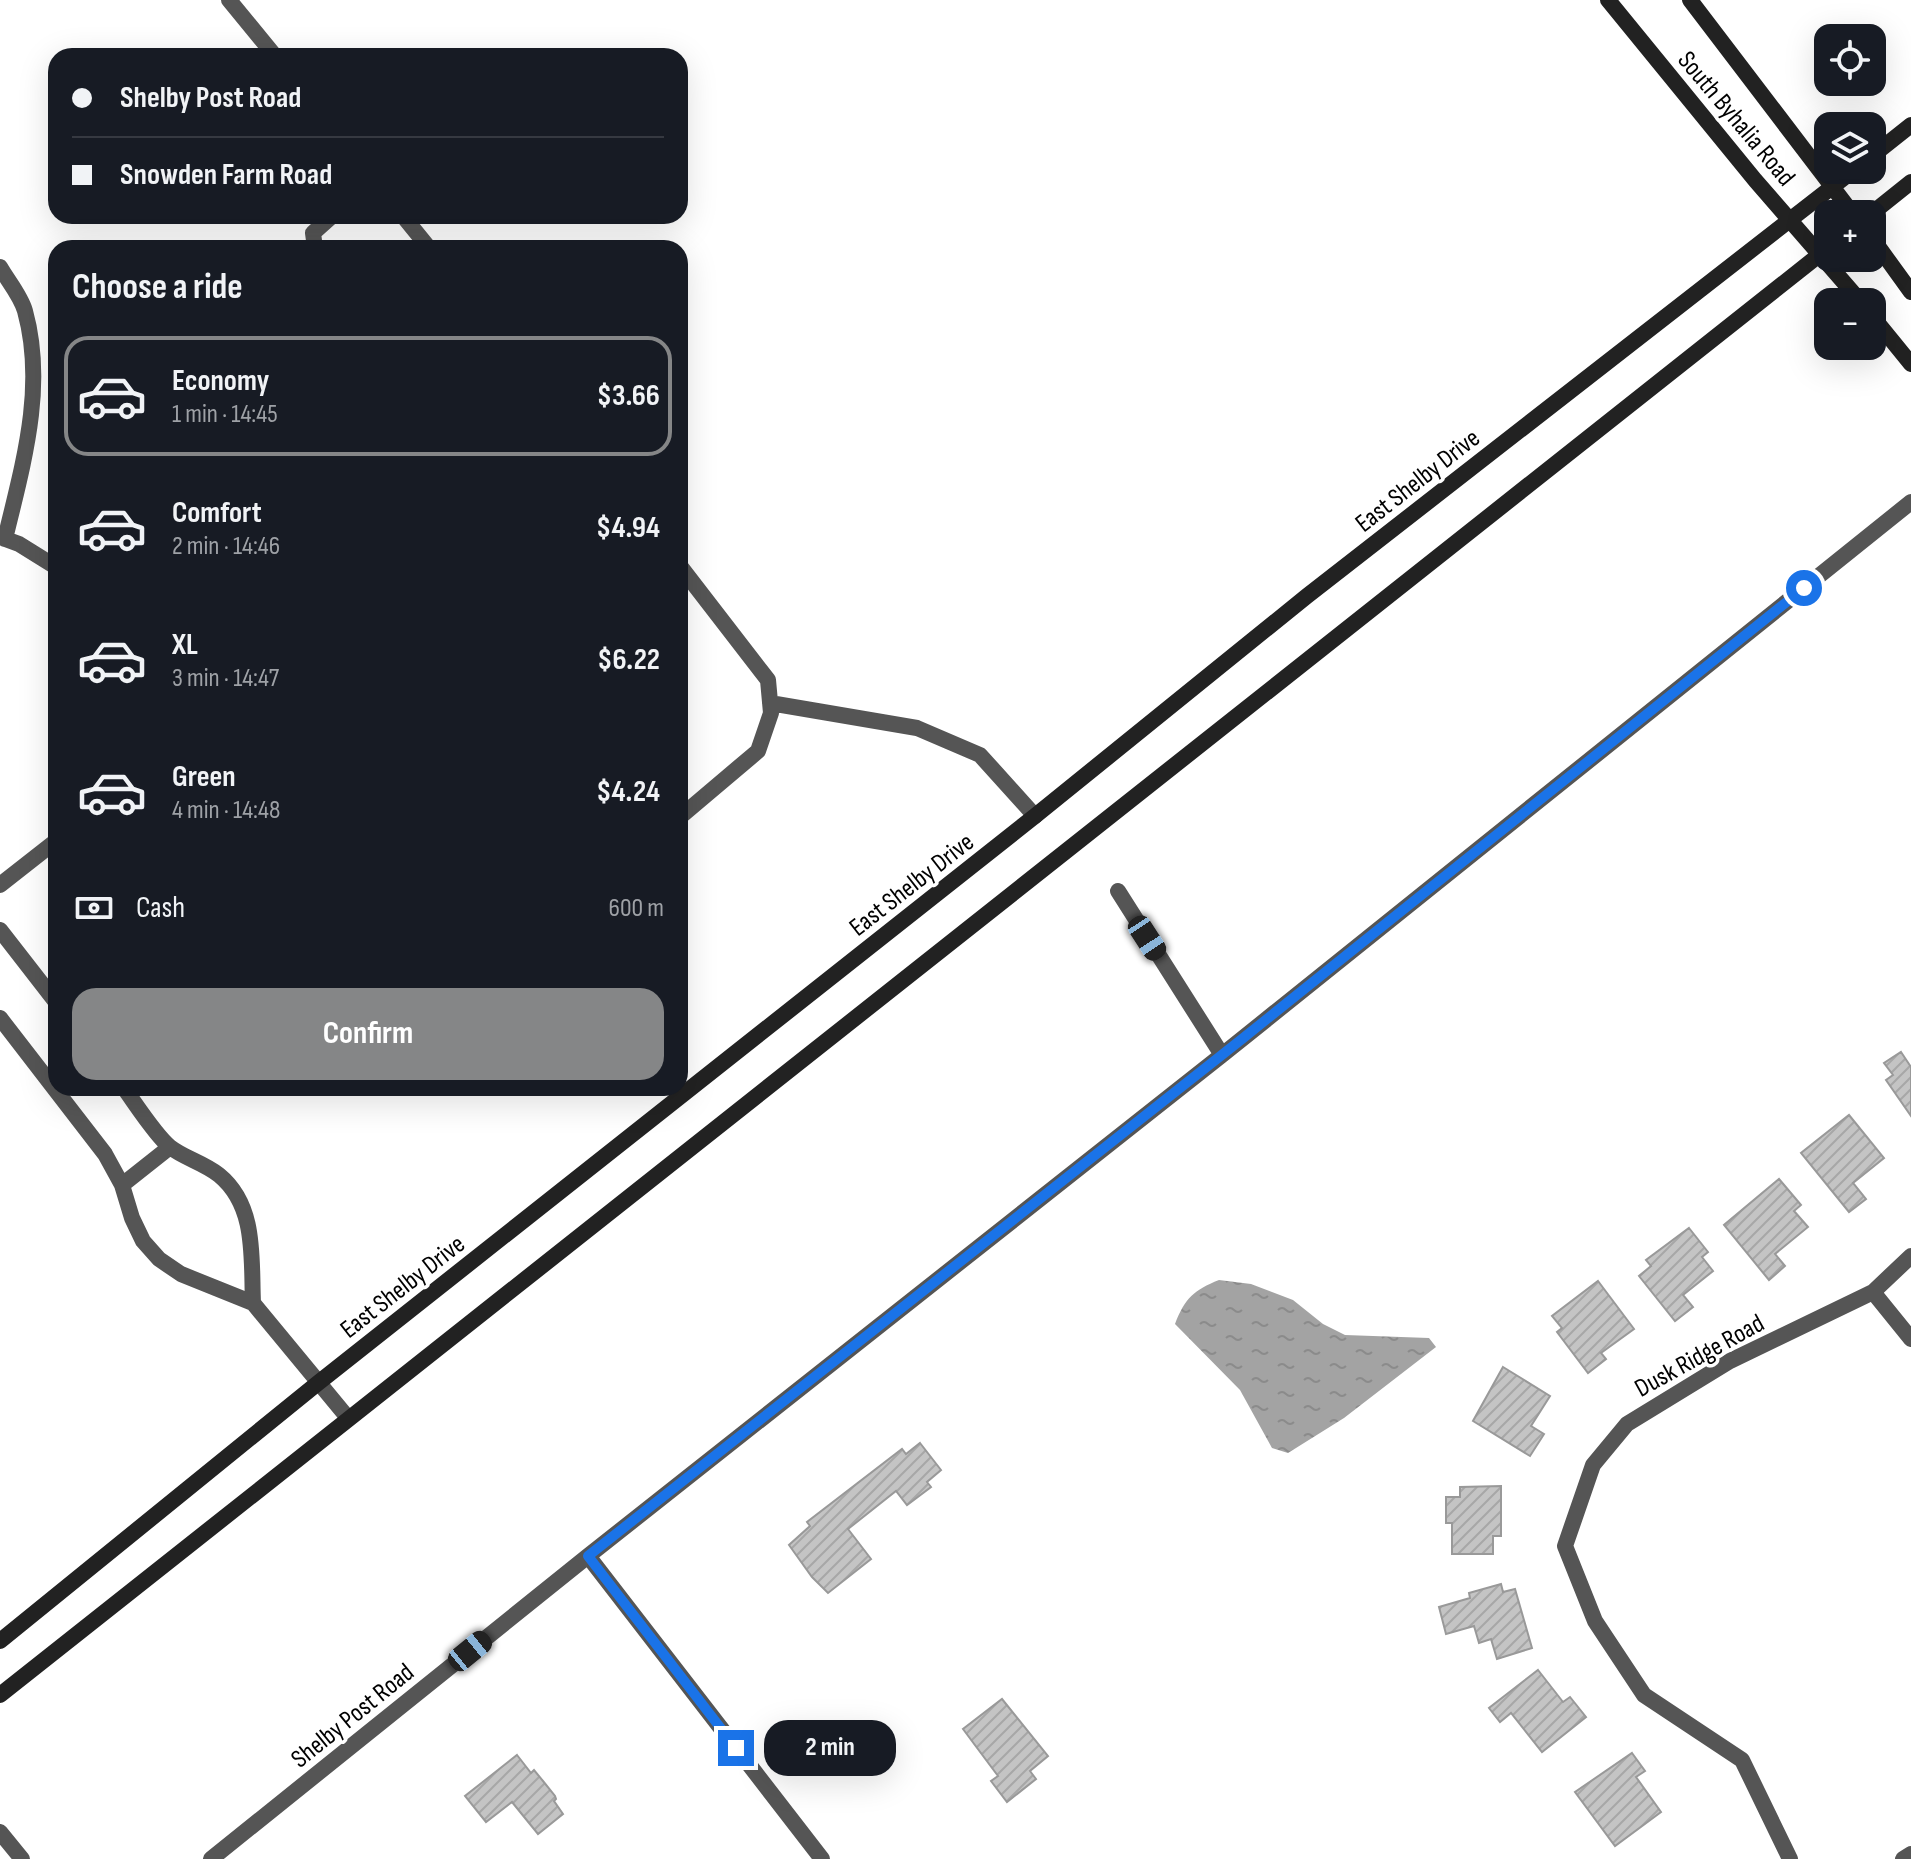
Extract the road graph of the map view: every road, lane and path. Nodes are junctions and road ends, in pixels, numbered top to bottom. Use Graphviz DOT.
graph roads {
  1 [pos="229,0"];
  2 [pos="1608,0"];
  3 [pos="1690,0"];
  4 [pos="268,48"];
  5 [pos="1911,125"];
  6 [pos="1886,145"];
  7 [pos="1911,182"];
  8 [pos="1837,184"];
  9 [pos="1833,187"];
  10 [pos="1843,200"];
  11 [pos="1886,202"];
  12 [pos="1791,219"];
  13 [pos="323,224"];
  14 [pos="314,240"];
  15 [pos="1814,241"];
  16 [pos="1886,257"];
  17 [pos="1814,259"];
  18 [pos="0,267"];
  19 [pos="1911,292"];
  20 [pos="1886,333"];
  21 [pos="1911,364"];
  22 [pos="1911,502"];
  23 [pos="3,538"];
  24 [pos="48,563"];
  25 [pos="688,576"];
  26 [pos="770,703"];
  27 [pos="688,811"];
  28 [pos="1035,816"];
  29 [pos="48,847"];
  30 [pos="0,885"];
  31 [pos="1118,891"];
  32 [pos="0,930"];
  33 [pos="48,992"];
  34 [pos="0,1018"];
  35 [pos="1222,1055"];
  36 [pos="48,1080"];
  37 [pos="688,1090"];
  38 [pos="60,1096"];
  39 [pos="130,1096"];
  40 [pos="681,1096"];
  41 [pos="170,1147"];
  42 [pos="122,1185"];
  43 [pos="1911,1256"];
  44 [pos="1873,1292"];
  45 [pos="253,1303"];
  46 [pos="1911,1339"];
  47 [pos="318,1383"];
  48 [pos="348,1418"];
  49 [pos="588,1556"];
  50 [pos="0,1641"];
  51 [pos="0,1695"];
  52 [pos="0,1832"];
  53 [pos="1911,1854"];
  54 [pos="22,1859"];
  55 [pos="211,1859"];
  56 [pos="822,1859"];
  57 [pos="1790,1859"];
  58 [pos="1903,1859"];
  1 -- 4 [label="street"];
  2 -- 12 [label="main road, South Byhalia Road"];
  3 -- 9 [label="main road, South Byhalia Road"];
  5 -- 6 [label="main road"];
  7 -- 11 [label="main road"];
  8 -- 9 [label="main road, East Shelby Drive"];
  9 -- 10 [label="main road, South Byhalia Road"];
  9 -- 12 [label="main road, East Shelby Drive"];
  12 -- 15 [label="main road, South Byhalia Road"];
  12 -- 28 [label="main road, East Shelby Drive"];
  13 -- 14 [label="street"];
  16 -- 19 [label="main road"];
  17 -- 48 [label="main road"];
  18 -- 23 [label="street"];
  20 -- 21 [label="main road"];
  22 -- 35 [label="street, Shelby Post Road"];
  23 -- 24 [label="street"];
  25 -- 26 [label="street"];
  26 -- 27 [label="street"];
  26 -- 28 [label="street"];
  28 -- 37 [label="main road, East Shelby Drive"];
  29 -- 30 [label="street"];
  31 -- 35 [label="street"];
  32 -- 33 [label="street"];
  34 -- 36 [label="street"];
  35 -- 49 [label="street, Shelby Post Road"];
  38 -- 42 [label="street"];
  39 -- 41 [label="street"];
  40 -- 47 [label="main road, East Shelby Drive"];
  41 -- 42 [label="street"];
  41 -- 45 [label="street"];
  42 -- 45 [label="street"];
  43 -- 44 [label="street, Dusk Ridge Road"];
  44 -- 46 [label="street"];
  44 -- 57 [label="street, Dusk Ridge Road"];
  45 -- 47 [label="street"];
  47 -- 48 [label="street"];
  47 -- 50 [label="main road, East Shelby Drive"];
  48 -- 51 [label="main road"];
  49 -- 55 [label="street, Shelby Post Road"];
  49 -- 56 [label="street"];
  52 -- 54 [label="street"];
  53 -- 58 [label="street"];
}
